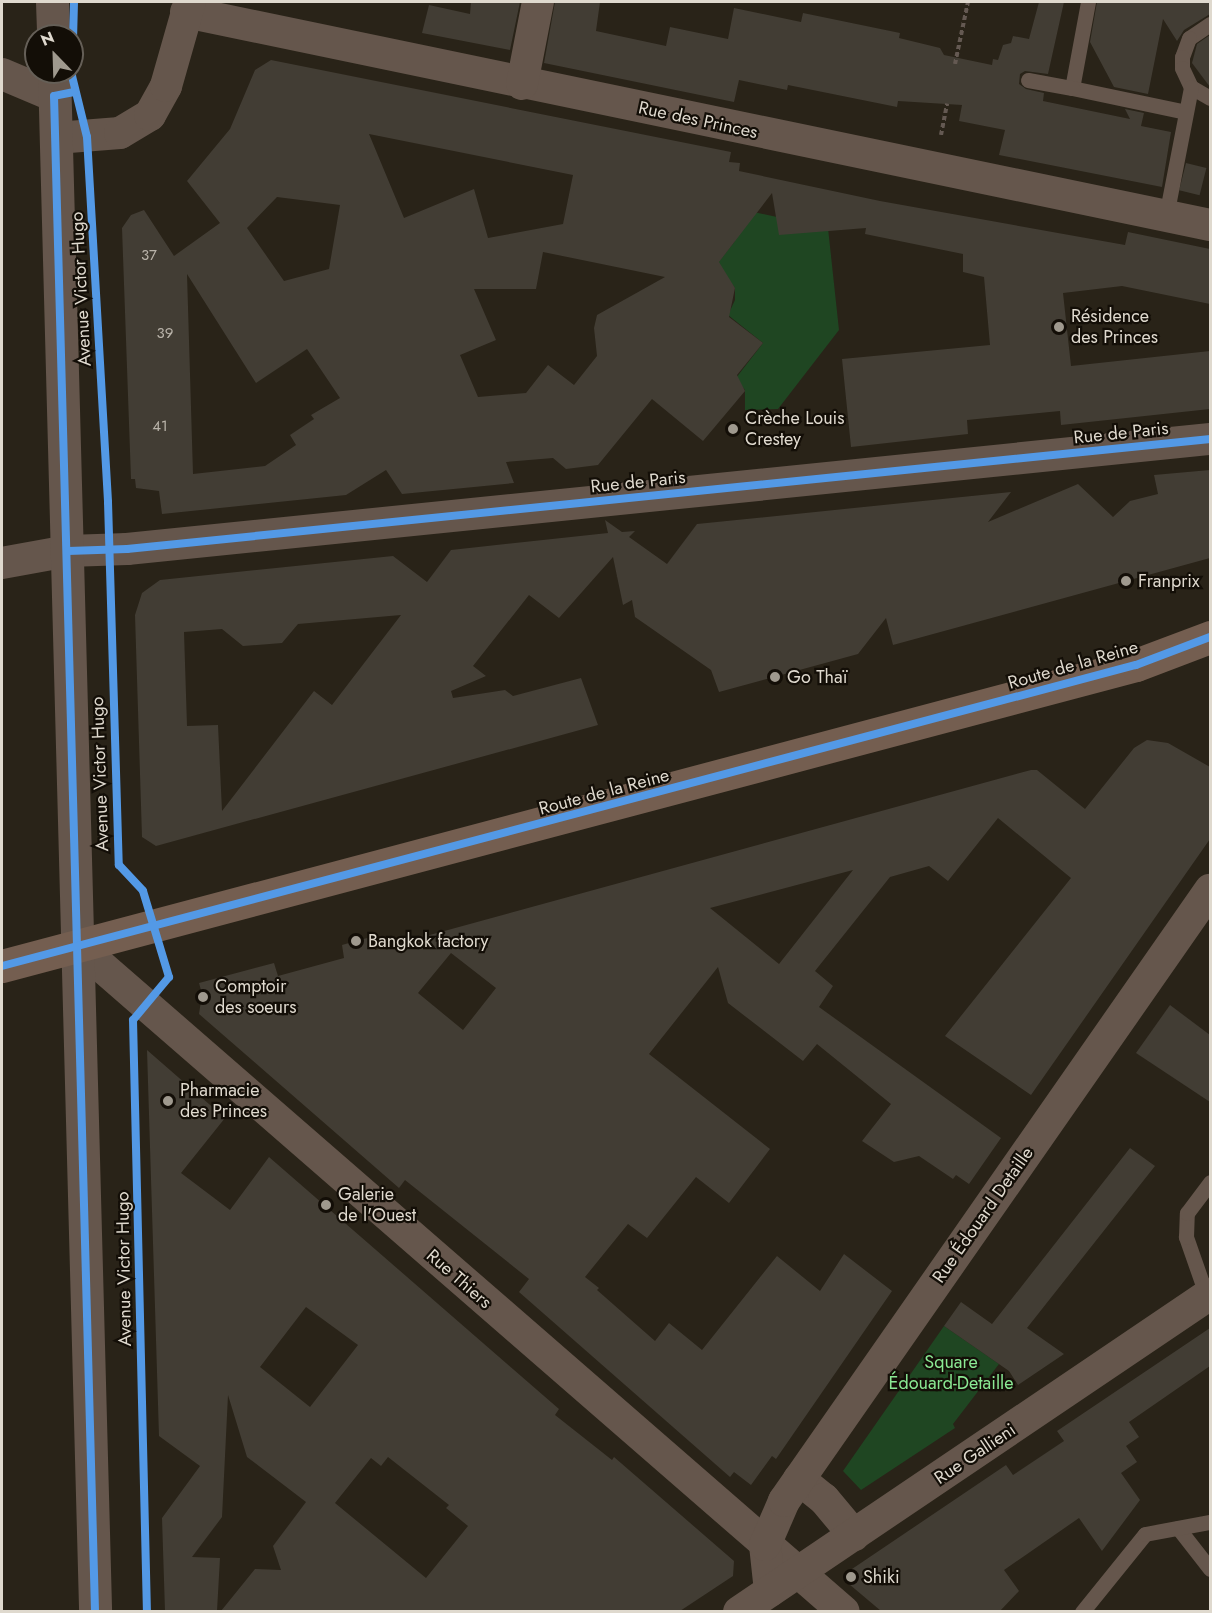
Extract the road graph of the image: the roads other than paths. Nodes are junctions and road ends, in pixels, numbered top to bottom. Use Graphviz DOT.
graph roads {
  1 [pos="52,2"];
  2 [pos="538,2"];
  3 [pos="1088,2"];
  4 [pos="188,7"];
  5 [pos="53,24"];
  6 [pos="1210,24"];
  7 [pos="2,74"];
  8 [pos="24,78"];
  9 [pos="1028,80"];
  10 [pos="54,84"];
  11 [pos="522,84"];
  12 [pos="1191,87"];
  13 [pos="1072,88"];
  14 [pos="1210,98"];
  15 [pos="1186,112"];
  16 [pos="56,138"];
  17 [pos="1166,216"];
  18 [pos="1210,220"];
  19 [pos="1210,439"];
  20 [pos="68,551"];
  21 [pos="2,563"];
  22 [pos="1210,637"];
  23 [pos="1210,652"];
  24 [pos="1136,665"];
  25 [pos="1210,890"];
  26 [pos="77,945"];
  27 [pos="2,966"];
  28 [pos="1210,1182"];
  29 [pos="1209,1296"];
  30 [pos="798,1479"];
  31 [pos="1210,1521"];
  32 [pos="1178,1528"];
  33 [pos="854,1535"];
  34 [pos="765,1545"];
  35 [pos="1210,1569"];
  36 [pos="798,1572"];
  37 [pos="770,1591"];
  38 [pos="95,1611"];
  39 [pos="739,1611"];
  40 [pos="844,1611"];
  41 [pos="1082,1611"];
  1 -- 5 [label="street"];
  2 -- 11 [label="street"];
  3 -- 13 [label="lane"];
  4 -- 11 [label="street, Rue des Princes"];
  4 -- 16 [label="street"];
  6 -- 12 [label="lane"];
  7 -- 8 [label="street"];
  9 -- 13 [label="lane"];
  10 -- 16 [label="street, Avenue Victor Hugo"];
  11 -- 17 [label="street, Rue des Princes"];
  12 -- 14 [label="lane"];
  12 -- 15 [label="lane"];
  13 -- 15 [label="lane"];
  15 -- 17 [label="lane"];
  16 -- 20 [label="street, Avenue Victor Hugo"];
  17 -- 18 [label="street, Rue des Princes"];
  19 -- 20 [label="street, Rue de Paris"];
  20 -- 21 [label="street, Rue de Paris"];
  20 -- 26 [label="street, Avenue Victor Hugo"];
  22 -- 24 [label="main road, Route de la Reine"];
  23 -- 24 [label="main road, Route de la Reine"];
  24 -- 26 [label="main road, Route de la Reine"];
  25 -- 30 [label="street, Rue Édouard Detaille"];
  26 -- 27 [label="main road, Route de la Reine"];
  26 -- 34 [label="street, Rue Thiers"];
  26 -- 38 [label="street, Avenue Victor Hugo"];
  28 -- 29 [label="lane"];
  29 -- 33 [label="street, Rue Gallieni"];
  30 -- 33 [label="street"];
  30 -- 34 [label="street, Rue Édouard Detaille"];
  31 -- 32 [label="lane"];
  32 -- 35 [label="lane"];
  32 -- 41 [label="lane"];
  33 -- 36 [label="street, Rue Gallieni"];
  34 -- 36 [label="street, Rue Thiers"];
  34 -- 37 [label="street"];
  36 -- 37 [label="street, Rue Gallieni"];
  36 -- 40 [label="street, Rue Thiers"];
  37 -- 39 [label="street, Rue Gallieni"];
}
